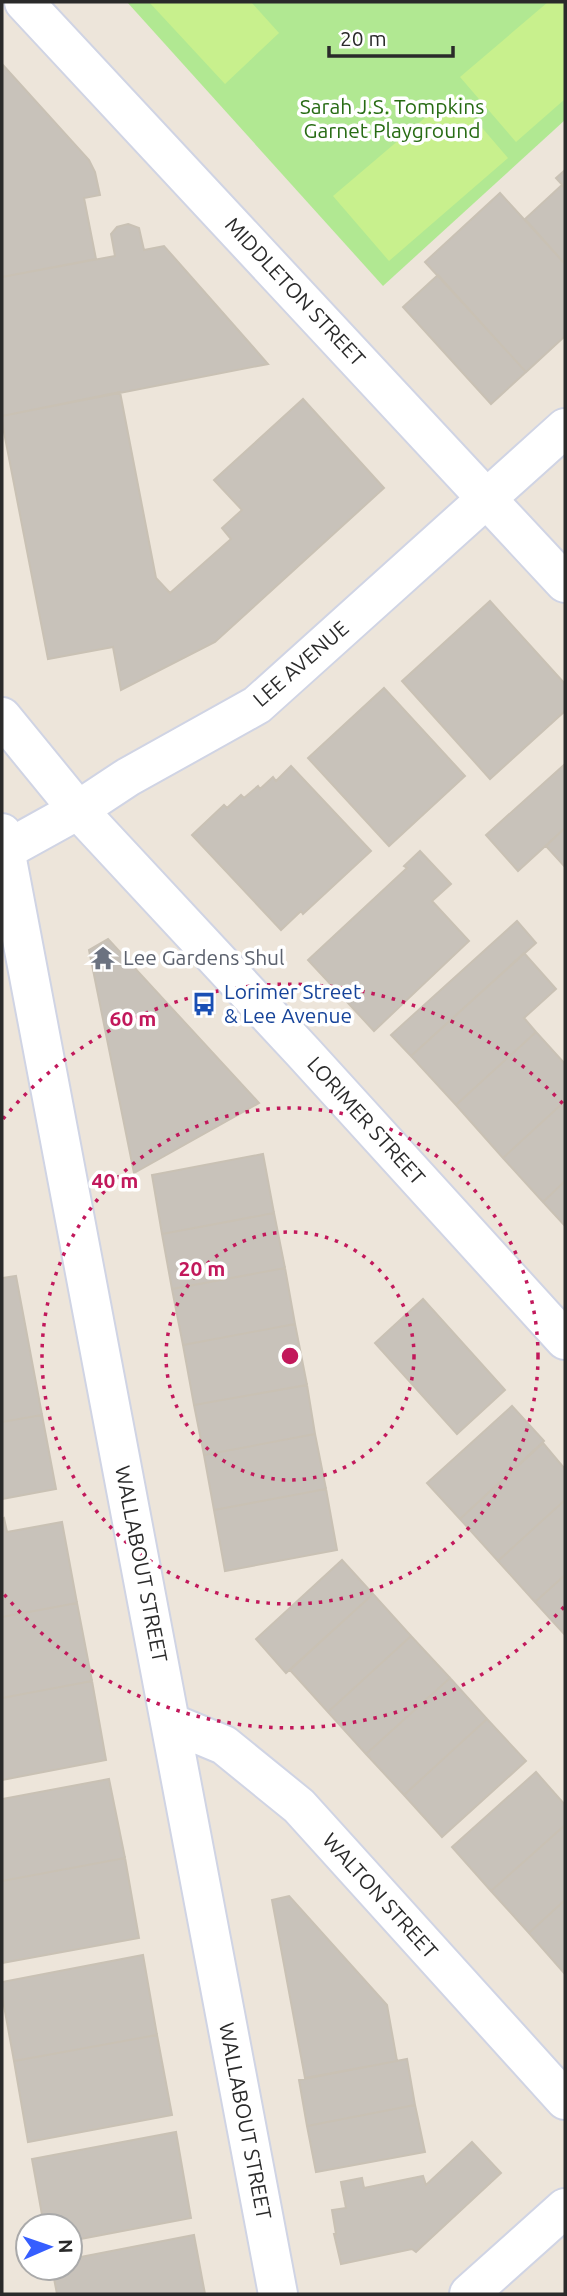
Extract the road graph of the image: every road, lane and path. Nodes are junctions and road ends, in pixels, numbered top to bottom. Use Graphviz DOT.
graph roads {
  1 [pos="23,2"];
  2 [pos="565,428"];
  3 [pos="488,499"];
  4 [pos="565,583"];
  5 [pos="2,717"];
  6 [pos="78,810"];
  7 [pos="3,845"];
  8 [pos="565,1340"];
  9 [pos="171,1723"];
  10 [pos="565,2100"];
  11 [pos="565,2208"];
  12 [pos="278,2294"];
  13 [pos="469,2294"];
  1 -- 3 [label="street, MIDDLETON STREET"];
  2 -- 3 [label="street, LEE AVENUE"];
  3 -- 4 [label="street, MIDDLETON STREET"];
  3 -- 6 [label="street, LEE AVENUE"];
  5 -- 6 [label="street"];
  6 -- 7 [label="street, LEE AVENUE"];
  6 -- 8 [label="street, LORIMER STREET"];
  7 -- 9 [label="street, WALLABOUT STREET"];
  9 -- 10 [label="street, WALTON STREET"];
  9 -- 12 [label="street, WALLABOUT STREET"];
  11 -- 13 [label="street"];
}
